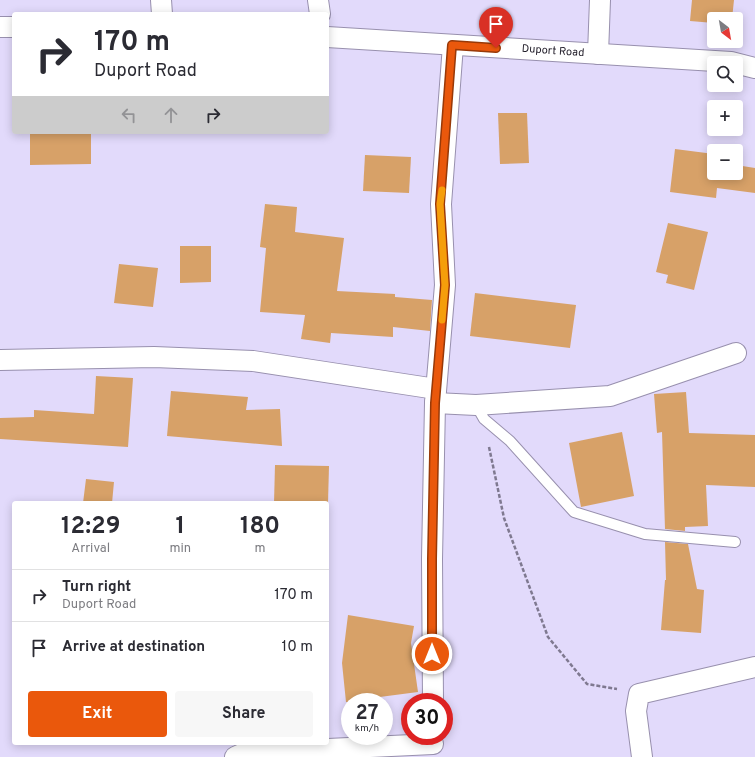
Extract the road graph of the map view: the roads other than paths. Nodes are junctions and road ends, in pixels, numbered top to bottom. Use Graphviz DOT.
graph roads {
  1 [pos="161,0"];
  2 [pos="318,0"];
  3 [pos="600,0"];
  4 [pos="162,12"];
  5 [pos="320,12"];
  6 [pos="0,27"];
  7 [pos="12,27"];
  8 [pos="329,37"];
  9 [pos="452,45"];
  10 [pos="598,54"];
  11 [pos="755,68"];
  12 [pos="736,353"];
  13 [pos="0,360"];
  14 [pos="435,396"];
  15 [pos="480,412"];
  16 [pos="735,542"];
  17 [pos="755,667"];
  18 [pos="433,693"];
  19 [pos="434,746"];
  20 [pos="235,757"];
  21 [pos="642,757"];
  1 -- 4 [label="street"];
  2 -- 5 [label="street"];
  3 -- 10 [label="street"];
  6 -- 7 [label="street"];
  8 -- 9 [label="street, Duport Road"];
  9 -- 10 [label="street, Duport Road"];
  9 -- 14 [label="street"];
  10 -- 11 [label="street, Duport Road"];
  12 -- 15 [label="street"];
  13 -- 14 [label="street"];
  14 -- 15 [label="street"];
  14 -- 18 [label="street"];
  15 -- 16 [label="lane"];
  17 -- 21 [label="street"];
  19 -- 20 [label="street"];
}
